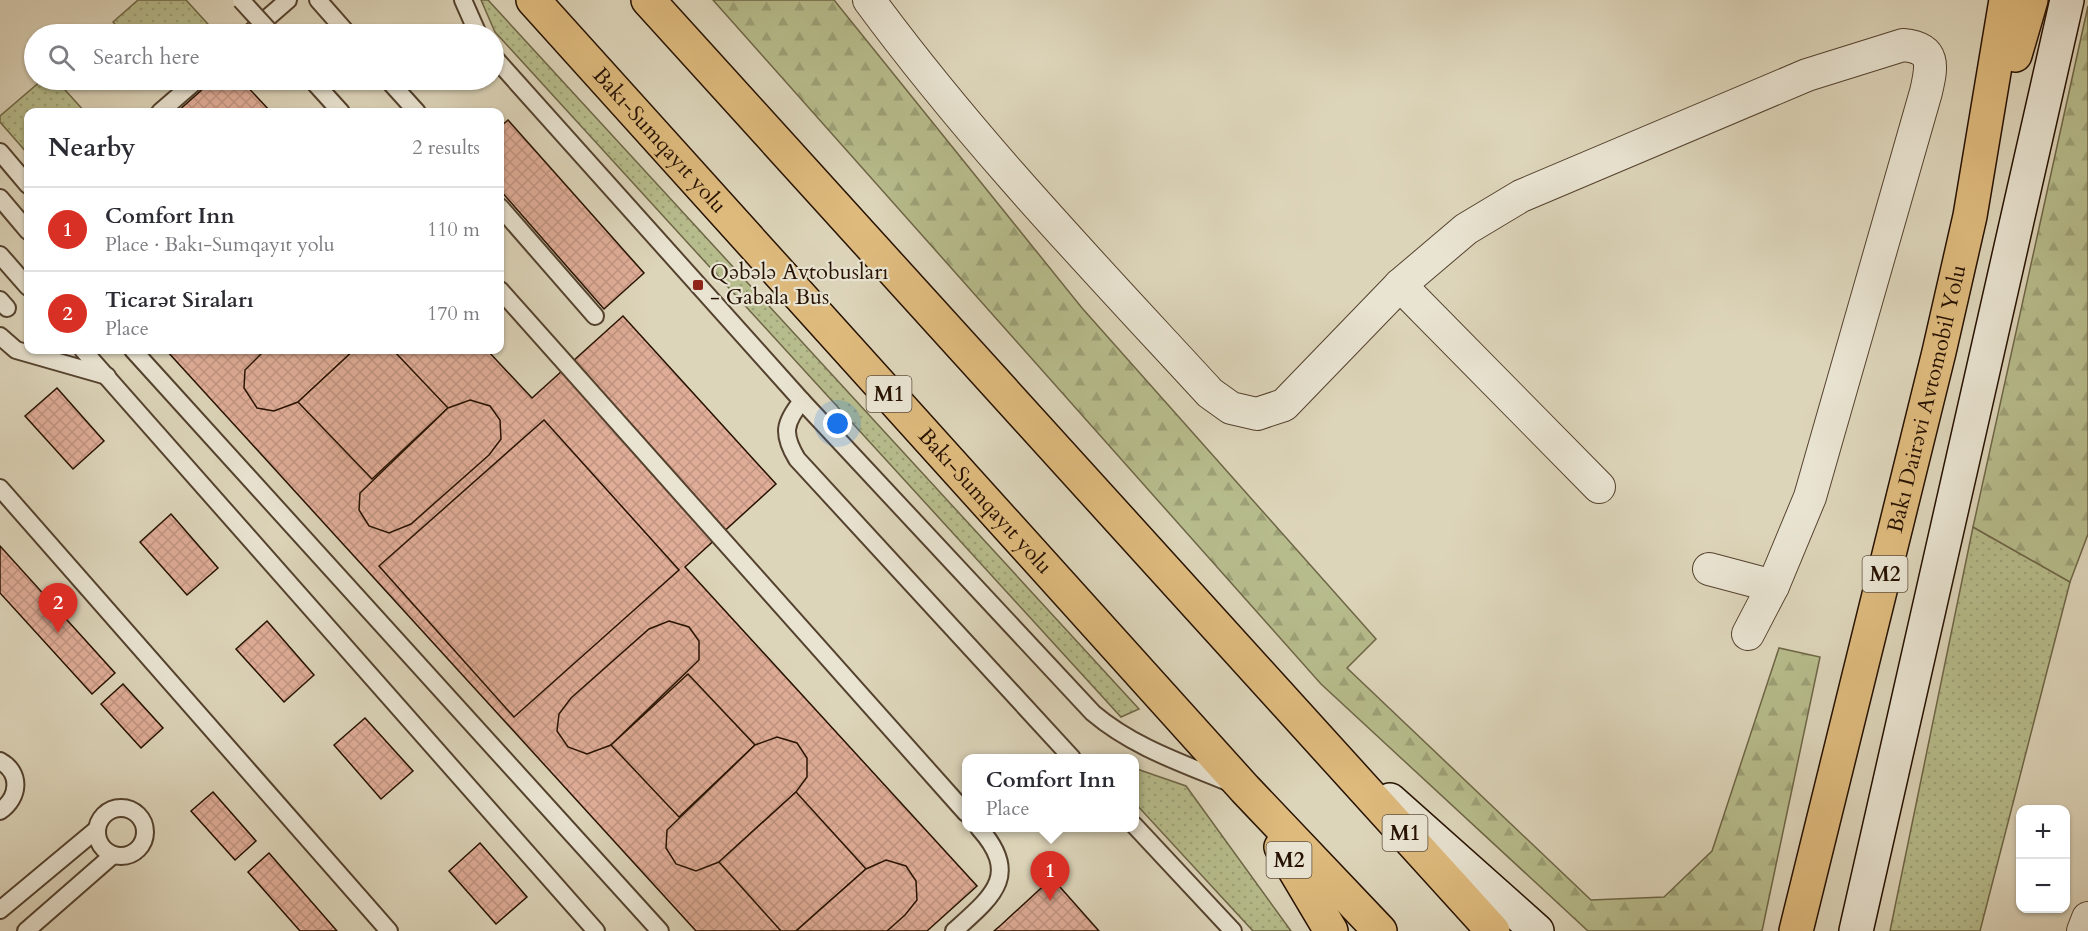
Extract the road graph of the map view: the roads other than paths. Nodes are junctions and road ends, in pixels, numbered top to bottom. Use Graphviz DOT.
graph roads {
  1 [pos="241,0"];
  2 [pos="288,0"];
  3 [pos="318,0"];
  4 [pos="463,0"];
  5 [pos="533,0"];
  6 [pos="648,0"];
  7 [pos="869,0"];
  8 [pos="2006,0"];
  9 [pos="2031,0"];
  10 [pos="2067,0"];
  11 [pos="260,24"];
  12 [pos="263,24"];
  13 [pos="339,24"];
  14 [pos="474,24"];
  15 [pos="504,68"];
  16 [pos="185,90"];
  17 [pos="321,90"];
  18 [pos="397,90"];
  19 [pos="165,108"];
  20 [pos="337,108"];
  21 [pos="413,108"];
  22 [pos="0,152"];
  23 [pos="24,180"];
  24 [pos="0,198"];
  25 [pos="504,212"];
  26 [pos="1970,216"];
  27 [pos="24,226"];
  28 [pos="0,255"];
  29 [pos="24,282"];
  30 [pos="1400,285"];
  31 [pos="504,294"];
  32 [pos="596,316"];
  33 [pos="0,336"];
  34 [pos="24,352"];
  35 [pos="29,354"];
  36 [pos="87,354"];
  37 [pos="137,354"];
  38 [pos="107,376"];
  39 [pos="802,401"];
  40 [pos="1599,487"];
  41 [pos="0,488"];
  42 [pos="1709,569"];
  43 [pos="1773,586"];
  44 [pos="1748,634"];
  45 [pos="1317,735"];
  46 [pos="1067,754"];
  47 [pos="0,761"];
  48 [pos="1245,789"];
  49 [pos="962,809"];
  50 [pos="0,811"];
  51 [pos="96,830"];
  52 [pos="1139,830"];
  53 [pos="982,832"];
  54 [pos="113,855"];
  55 [pos="0,910"];
  56 [pos="2088,918"];
  57 [pos="26,931"];
  58 [pos="390,931"];
  59 [pos="596,931"];
  60 [pos="660,931"];
  61 [pos="954,931"];
  62 [pos="1233,931"];
  63 [pos="1331,931"];
  64 [pos="1380,931"];
  65 [pos="1493,931"];
  66 [pos="1537,931"];
  67 [pos="1796,931"];
  68 [pos="1856,931"];
  69 [pos="2083,931"];
  1 -- 12 [label="lane, bridge"];
  2 -- 11 [label="lane"];
  3 -- 13 [label="lane"];
  4 -- 14 [label="lane"];
  5 -- 48 [label="highway, Bakı-Sumqayıt yolu / M1"];
  6 -- 45 [label="highway, M1"];
  7 -- 30 [label="street"];
  8 -- 26 [label="highway"];
  9 -- 26 [label="highway"];
  10 -- 68 [label="main road"];
  15 -- 39 [label="lane"];
  16 -- 19 [label="lane"];
  17 -- 20 [label="lane"];
  18 -- 21 [label="lane"];
  22 -- 23 [label="lane"];
  24 -- 27 [label="lane"];
  25 -- 32 [label="lane"];
  26 -- 67 [label="highway, Bakı Dairəvi Avtomobil Yolu / M2"];
  28 -- 29 [label="lane"];
  30 -- 40 [label="street"];
  30 -- 43 [label="street"];
  31 -- 49 [label="lane"];
  33 -- 34 [label="lane"];
  35 -- 38 [label="lane"];
  36 -- 38 [label="lane"];
  37 -- 60 [label="lane"];
  38 -- 59 [label="lane"];
  39 -- 46 [label="lane"];
  39 -- 48 [label="lane"];
  41 -- 58 [label="lane"];
  42 -- 43 [label="street"];
  43 -- 44 [label="street"];
  45 -- 65 [label="highway, M1"];
  45 -- 66 [label="main road"];
  47 -- 50 [label="lane"];
  48 -- 63 [label="highway, M2"];
  48 -- 64 [label="highway, M1"];
  51 -- 54 [label="lane"];
  51 -- 54 [label="lane"];
  51 -- 55 [label="lane"];
  52 -- 62 [label="lane"];
  53 -- 61 [label="lane"];
  54 -- 57 [label="lane"];
  56 -- 69 [label="street"];
}
